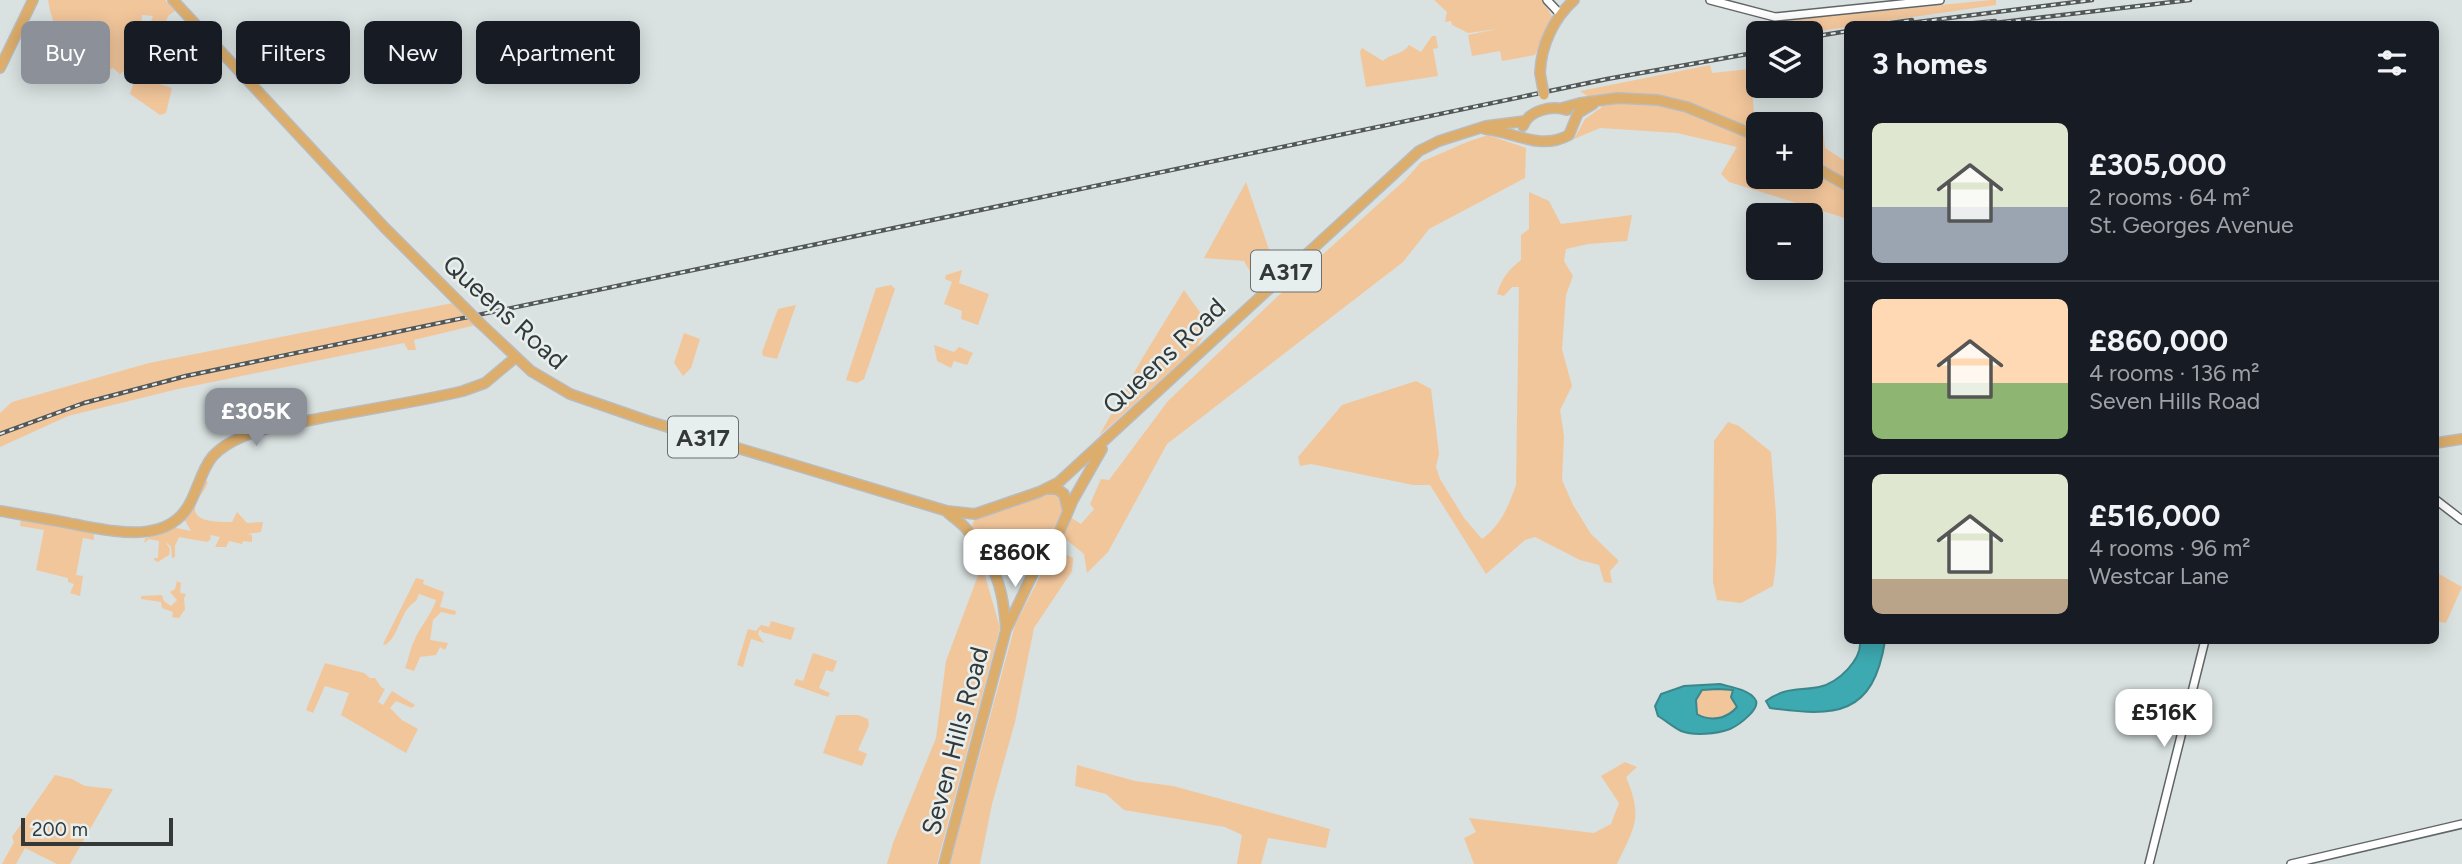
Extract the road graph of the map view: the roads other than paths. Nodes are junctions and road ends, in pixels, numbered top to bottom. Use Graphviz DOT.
graph roads {
  1 [pos="33,0"];
  2 [pos="173,0"];
  3 [pos="1547,0"];
  4 [pos="1574,0"];
  5 [pos="1583,0"];
  6 [pos="1710,0"];
  7 [pos="1940,0"];
  8 [pos="1562,15"];
  9 [pos="0,68"];
  10 [pos="1544,96"];
  11 [pos="1597,102"];
  12 [pos="1559,108"];
  13 [pos="1535,113"];
  14 [pos="1574,120"];
  15 [pos="1525,121"];
  16 [pos="1480,129"];
  17 [pos="1746,132"];
  18 [pos="1527,138"];
  19 [pos="1823,172"];
  20 [pos="1844,184"];
  21 [pos="516,357"];
  22 [pos="2462,439"];
  23 [pos="2439,443"];
  24 [pos="1089,463"];
  25 [pos="1046,489"];
  26 [pos="2439,502"];
  27 [pos="0,511"];
  28 [pos="1068,511"];
  29 [pos="947,512"];
  30 [pos="975,514"];
  31 [pos="2462,520"];
  32 [pos="969,532"];
  33 [pos="988,561"];
  34 [pos="1038,563"];
  35 [pos="1006,630"];
  36 [pos="2204,644"];
  37 [pos="2462,824"];
  38 [pos="944,864"];
  39 [pos="2149,864"];
  40 [pos="2291,864"];
  1 -- 9 [label="main road"];
  2 -- 21 [label="main road, Queens Road / A317, bridge"];
  3 -- 8 [label="street"];
  4 -- 8 [label="main road"];
  5 -- 8 [label="main road"];
  6 -- 7 [label="street"];
  8 -- 10 [label="main road, bridge"];
  10 -- 12 [label="main road"];
  10 -- 13 [label="main road"];
  11 -- 12 [label="main road"];
  11 -- 14 [label="main road"];
  11 -- 17 [label="main road"];
  12 -- 13 [label="main road"];
  12 -- 14 [label="main road"];
  13 -- 15 [label="main road"];
  14 -- 18 [label="main road"];
  15 -- 16 [label="main road, Queens Road / A317"];
  15 -- 18 [label="main road"];
  16 -- 18 [label="main road, Queens Road / A317"];
  16 -- 24 [label="main road, Queens Road / A317"];
  19 -- 20 [label="main road"];
  21 -- 27 [label="main road"];
  21 -- 29 [label="main road, Queens Road / A317"];
  22 -- 23 [label="main road"];
  24 -- 25 [label="main road, Queens Road / A317"];
  24 -- 28 [label="main road, Queens Road / A317"];
  25 -- 28 [label="main road"];
  25 -- 30 [label="main road, A317"];
  26 -- 31 [label="street"];
  28 -- 34 [label="main road, A317"];
  29 -- 30 [label="main road, A317"];
  29 -- 32 [label="main road, A317"];
  30 -- 32 [label="main road"];
  32 -- 33 [label="main road, A317"];
  33 -- 34 [label="main road"];
  33 -- 35 [label="main road, Seven Hills Road"];
  34 -- 35 [label="main road, Seven Hills Road"];
  35 -- 38 [label="main road, Seven Hills Road"];
  36 -- 39 [label="street"];
  37 -- 40 [label="street"];
}
